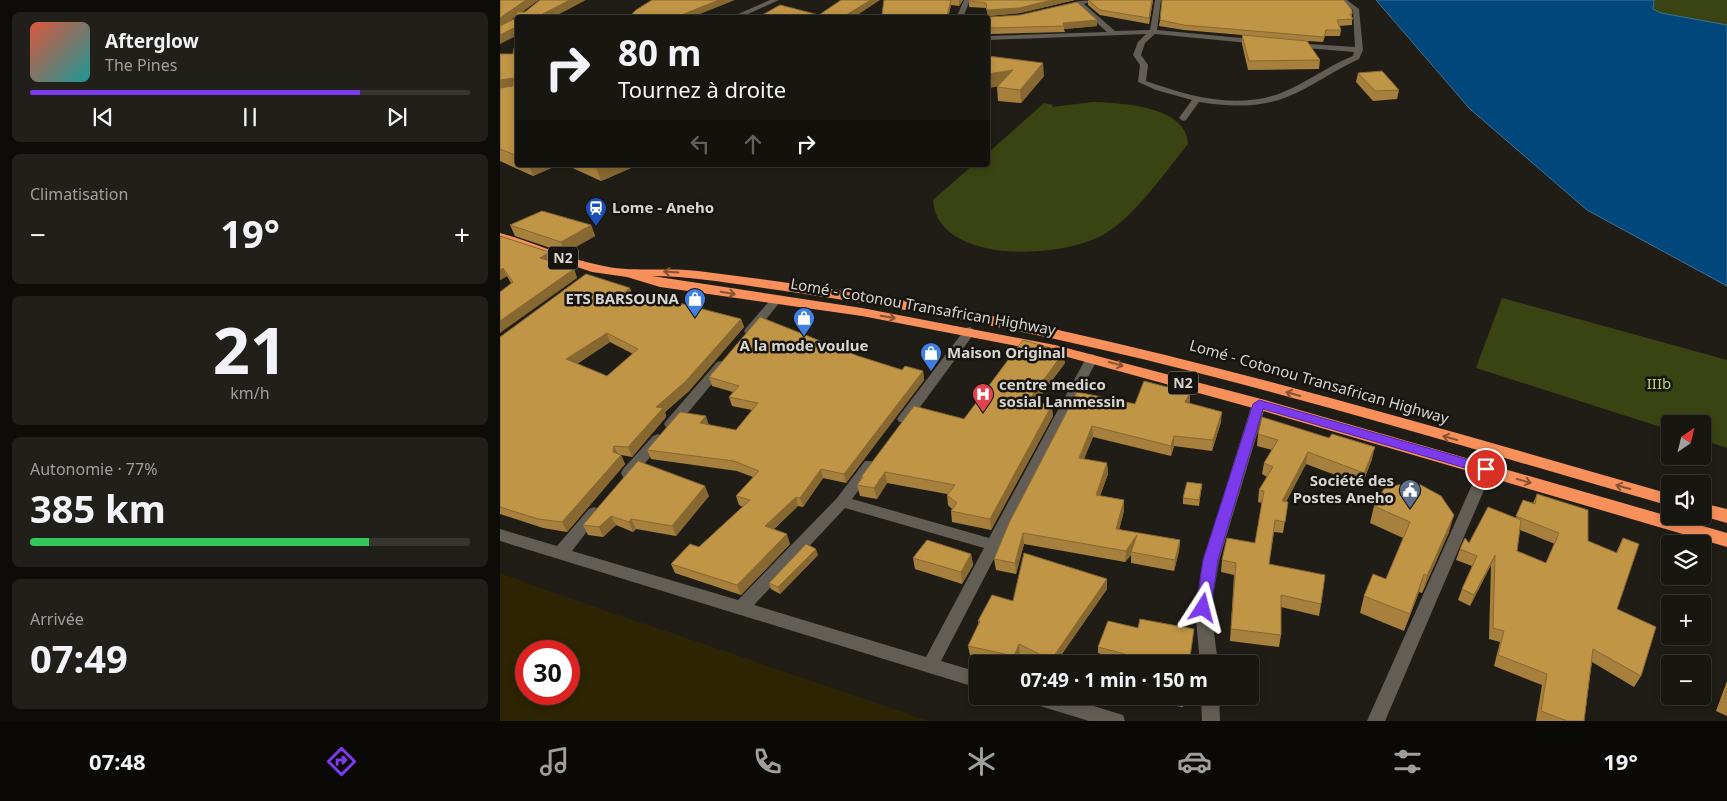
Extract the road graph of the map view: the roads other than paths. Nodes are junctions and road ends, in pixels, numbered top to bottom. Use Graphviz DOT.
graph roads {
  1 [pos="776,0"];
  2 [pos="967,0"];
  3 [pos="1094,0"];
  4 [pos="1158,0"];
  5 [pos="1343,0"];
  6 [pos="1079,3"];
  7 [pos="1054,9"];
  8 [pos="739,15"];
  9 [pos="960,15"];
  10 [pos="1153,32"];
  11 [pos="1114,33"];
  12 [pos="990,38"];
  13 [pos="1270,42"];
  14 [pos="1290,44"];
  15 [pos="1358,50"];
  16 [pos="1197,99"];
  17 [pos="1183,118"];
  18 [pos="500,237"];
  19 [pos="597,269"];
  20 [pos="629,273"];
  21 [pos="582,280"];
  22 [pos="776,300"];
  23 [pos="970,331"];
  24 [pos="739,343"];
  25 [pos="727,358"];
  26 [pos="1092,358"];
  27 [pos="1259,404"];
  28 [pos="894,432"];
  29 [pos="877,456"];
  30 [pos="1486,469"];
  31 [pos="619,485"];
  32 [pos="1661,497"];
  33 [pos="606,500"];
  34 [pos="842,502"];
  35 [pos="1711,512"];
  36 [pos="1727,516"];
  37 [pos="500,535"];
  38 [pos="1727,540"];
  39 [pos="994,545"];
  40 [pos="561,553"];
  41 [pos="741,608"];
  42 [pos="1208,655"];
  43 [pos="930,666"];
  44 [pos="969,677"];
  45 [pos="1063,705"];
  46 [pos="1210,705"];
  47 [pos="1116,721"];
  48 [pos="1211,721"];
  49 [pos="1376,721"];
  1 -- 8 [label="street"];
  2 -- 9 [label="street"];
  3 -- 6 [label="street"];
  4 -- 10 [label="street"];
  5 -- 15 [label="street"];
  6 -- 7 [label="street"];
  6 -- 11 [label="street"];
  10 -- 11 [label="street"];
  10 -- 13 [label="street"];
  10 -- 16 [label="street"];
  11 -- 12 [label="street"];
  14 -- 15 [label="street"];
  15 -- 16 [label="street"];
  16 -- 17 [label="street"];
  18 -- 19 [label="highway, Lomé - Cotonou Transafrican Highway / N2"];
  19 -- 20 [label="highway, Lomé - Cotonou Transafrican Highway / N2"];
  19 -- 21 [label="street"];
  20 -- 22 [label="highway, Lomé - Cotonou Transafrican Highway / N2, one-way"];
  32 -- 20 [label="highway, Lomé - Cotonou Transafrican Highway / N2, one-way"];
  22 -- 23 [label="highway, Lomé - Cotonou Transafrican Highway / N2, one-way"];
  22 -- 24 [label="street"];
  23 -- 26 [label="highway, Lomé - Cotonou Transafrican Highway / N2"];
  23 -- 28 [label="street"];
  25 -- 31 [label="street"];
  26 -- 27 [label="highway, Lomé - Cotonou Transafrican Highway / N2, one-way"];
  26 -- 39 [label="street"];
  27 -- 30 [label="highway, Lomé - Cotonou Transafrican Highway / N2"];
  27 -- 42 [label="street"];
  29 -- 34 [label="street"];
  30 -- 38 [label="highway, Lomé - Cotonou Transafrican Highway / N2, one-way"];
  30 -- 49 [label="street"];
  33 -- 40 [label="street"];
  34 -- 39 [label="street"];
  34 -- 41 [label="street"];
  35 -- 36 [label="highway"];
  37 -- 40 [label="street"];
  39 -- 43 [label="street"];
  40 -- 41 [label="street"];
  41 -- 43 [label="street"];
  43 -- 44 [label="street"];
  45 -- 47 [label="street"];
  46 -- 48 [label="street"];
}
